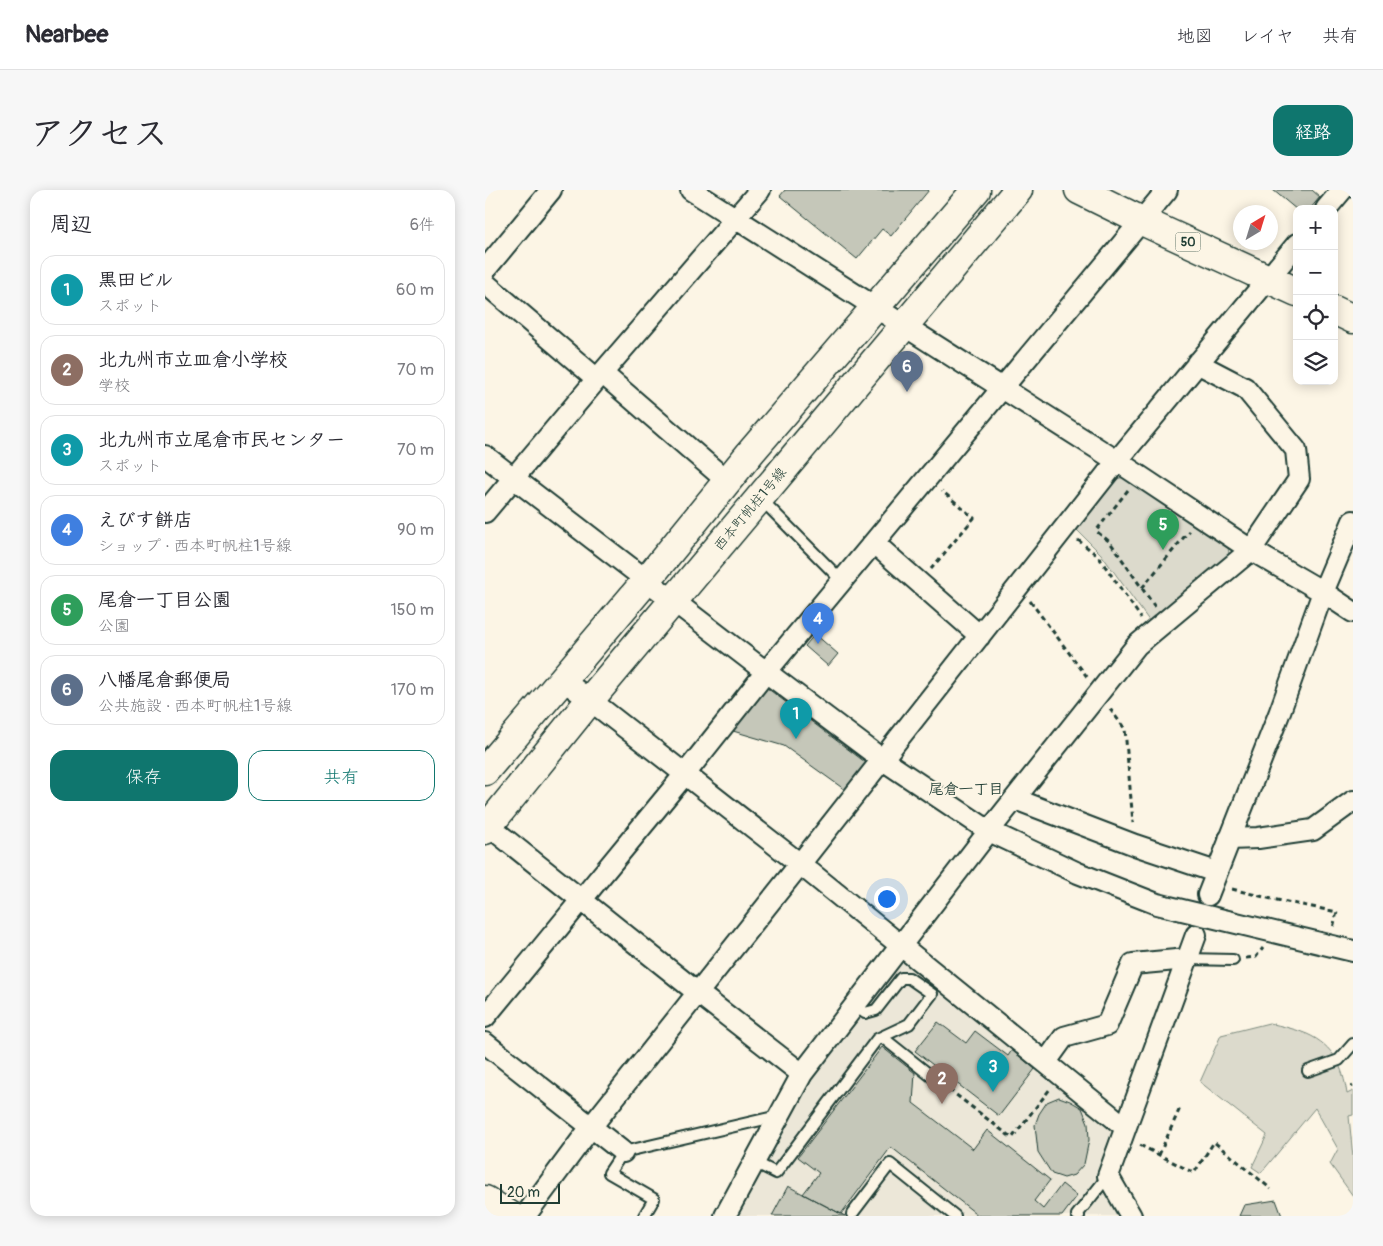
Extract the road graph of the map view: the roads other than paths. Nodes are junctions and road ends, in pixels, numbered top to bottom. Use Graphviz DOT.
graph roads {
  1 [pos="551,190"];
  2 [pos="691,190"];
  3 [pos="760,190"];
  4 [pos="976,190"];
  5 [pos="1018,190"];
  6 [pos="1079,190"];
  7 [pos="1167,190"];
  8 [pos="1342,190"];
  9 [pos="1329,205"];
  10 [pos="736,219"];
  11 [pos="1142,221"];
  12 [pos="1293,249"];
  13 [pos="485,270"];
  14 [pos="1267,278"];
  15 [pos="485,283"];
  16 [pos="1293,290"];
  17 [pos="875,307"];
  18 [pos="1338,312"];
  19 [pos="1353,319"];
  20 [pos="904,324"];
  21 [pos="1197,363"];
  22 [pos="599,376"];
  23 [pos="1003,388"];
  24 [pos="751,452"];
  25 [pos="485,456"];
  26 [pos="1117,461"];
  27 [pos="779,474"];
  28 [pos="513,478"];
  29 [pos="727,481"];
  30 [pos="759,497"];
  31 [pos="485,512"];
  32 [pos="1353,521"];
  33 [pos="874,543"];
  34 [pos="1251,550"];
  35 [pos="646,581"];
  36 [pos="842,581"];
  37 [pos="1323,592"];
  38 [pos="674,601"];
  39 [pos="1353,612"];
  40 [pos="980,636"];
  41 [pos="765,672"];
  42 [pos="561,680"];
  43 [pos="590,700"];
  44 [pos="883,760"];
  45 [pos="485,771"];
  46 [pos="685,774"];
  47 [pos="1015,798"];
  48 [pos="1353,801"];
  49 [pos="486,826"];
  50 [pos="989,831"];
  51 [pos="1229,839"];
  52 [pos="800,864"];
  53 [pos="582,900"];
  54 [pos="1196,935"];
  55 [pos="900,945"];
  56 [pos="1353,951"];
  57 [pos="1187,959"];
  58 [pos="1233,960"];
  59 [pos="698,993"];
  60 [pos="855,1005"];
  61 [pos="485,1017"];
  62 [pos="881,1037"];
  63 [pos="485,1043"];
  64 [pos="1353,1044"];
  65 [pos="1046,1062"];
  66 [pos="1309,1072"];
  67 [pos="803,1074"];
  68 [pos="931,1076"];
  69 [pos="779,1116"];
  70 [pos="591,1127"];
  71 [pos="1124,1131"];
  72 [pos="623,1152"];
  73 [pos="754,1162"];
  74 [pos="1108,1176"];
  75 [pos="485,1200"];
  76 [pos="852,1214"];
  77 [pos="511,1216"];
  78 [pos="525,1216"];
  79 [pos="644,1216"];
  80 [pos="725,1216"];
  81 [pos="955,1216"];
  82 [pos="1079,1216"];
  83 [pos="1131,1216"];
  1 -- 13 [label="street"];
  2 -- 10 [label="street"];
  3 -- 10 [label="street"];
  4 -- 17 [label="street"];
  5 -- 20 [label="street, 西本町帆柱1号線"];
  6 -- 11 [label="street, 50"];
  7 -- 11 [label="street"];
  8 -- 9 [label="street"];
  10 -- 17 [label="street"];
  10 -- 22 [label="street"];
  11 -- 14 [label="street, 50"];
  11 -- 23 [label="street"];
  12 -- 14 [label="street"];
  14 -- 16 [label="street, 50"];
  14 -- 21 [label="street"];
  15 -- 22 [label="street"];
  17 -- 20 [label="street"];
  17 -- 24 [label="street"];
  18 -- 19 [label="street"];
  20 -- 23 [label="street"];
  20 -- 27 [label="street, 西本町帆柱1号線"];
  21 -- 26 [label="street"];
  21 -- 34 [label="street"];
  22 -- 28 [label="street"];
  22 -- 29 [label="street"];
  23 -- 26 [label="street"];
  23 -- 33 [label="street"];
  24 -- 27 [label="street"];
  24 -- 29 [label="street"];
  25 -- 28 [label="street"];
  26 -- 34 [label="street"];
  26 -- 40 [label="street"];
  27 -- 30 [label="street, 西本町帆柱1号線"];
  28 -- 31 [label="street"];
  28 -- 35 [label="street"];
  29 -- 35 [label="street"];
  30 -- 36 [label="lane"];
  30 -- 38 [label="street, 西本町帆柱1号線"];
  32 -- 37 [label="street"];
  33 -- 36 [label="street"];
  33 -- 40 [label="street"];
  34 -- 37 [label="street"];
  34 -- 47 [label="street"];
  35 -- 38 [label="street"];
  35 -- 42 [label="street"];
  36 -- 41 [label="street"];
  37 -- 39 [label="street"];
  37 -- 51 [label="street"];
  38 -- 41 [label="street"];
  38 -- 43 [label="street, 西本町帆柱1号線"];
  40 -- 44 [label="street"];
  41 -- 44 [label="street"];
  41 -- 46 [label="street"];
  42 -- 43 [label="street"];
  42 -- 45 [label="street"];
  43 -- 46 [label="street"];
  43 -- 49 [label="street, 西本町帆柱1号線"];
  44 -- 50 [label="street"];
  44 -- 52 [label="street"];
  46 -- 52 [label="street"];
  46 -- 53 [label="street"];
  47 -- 50 [label="street"];
  47 -- 51 [label="street"];
  48 -- 51 [label="street"];
  49 -- 53 [label="street"];
  50 -- 55 [label="street"];
  50 -- 56 [label="street"];
  52 -- 55 [label="street"];
  52 -- 59 [label="street"];
  53 -- 59 [label="street"];
  53 -- 61 [label="street"];
  54 -- 57 [label="street"];
  55 -- 60 [label="street"];
  55 -- 65 [label="street"];
  57 -- 58 [label="lane"];
  57 -- 65 [label="street"];
  57 -- 71 [label="street"];
  59 -- 67 [label="street"];
  59 -- 70 [label="street"];
  60 -- 62 [label="lane"];
  60 -- 67 [label="street"];
  62 -- 68 [label="lane"];
  62 -- 73 [label="lane"];
  63 -- 70 [label="street"];
  64 -- 66 [label="lane"];
  65 -- 71 [label="street"];
  67 -- 69 [label="street"];
  69 -- 72 [label="lane"];
  69 -- 73 [label="street"];
  70 -- 72 [label="street"];
  70 -- 78 [label="street"];
  71 -- 74 [label="street"];
  72 -- 79 [label="lane"];
  73 -- 80 [label="street"];
  74 -- 82 [label="lane"];
  74 -- 83 [label="street"];
  75 -- 77 [label="street"];
  76 -- 81 [label="lane"];
}
